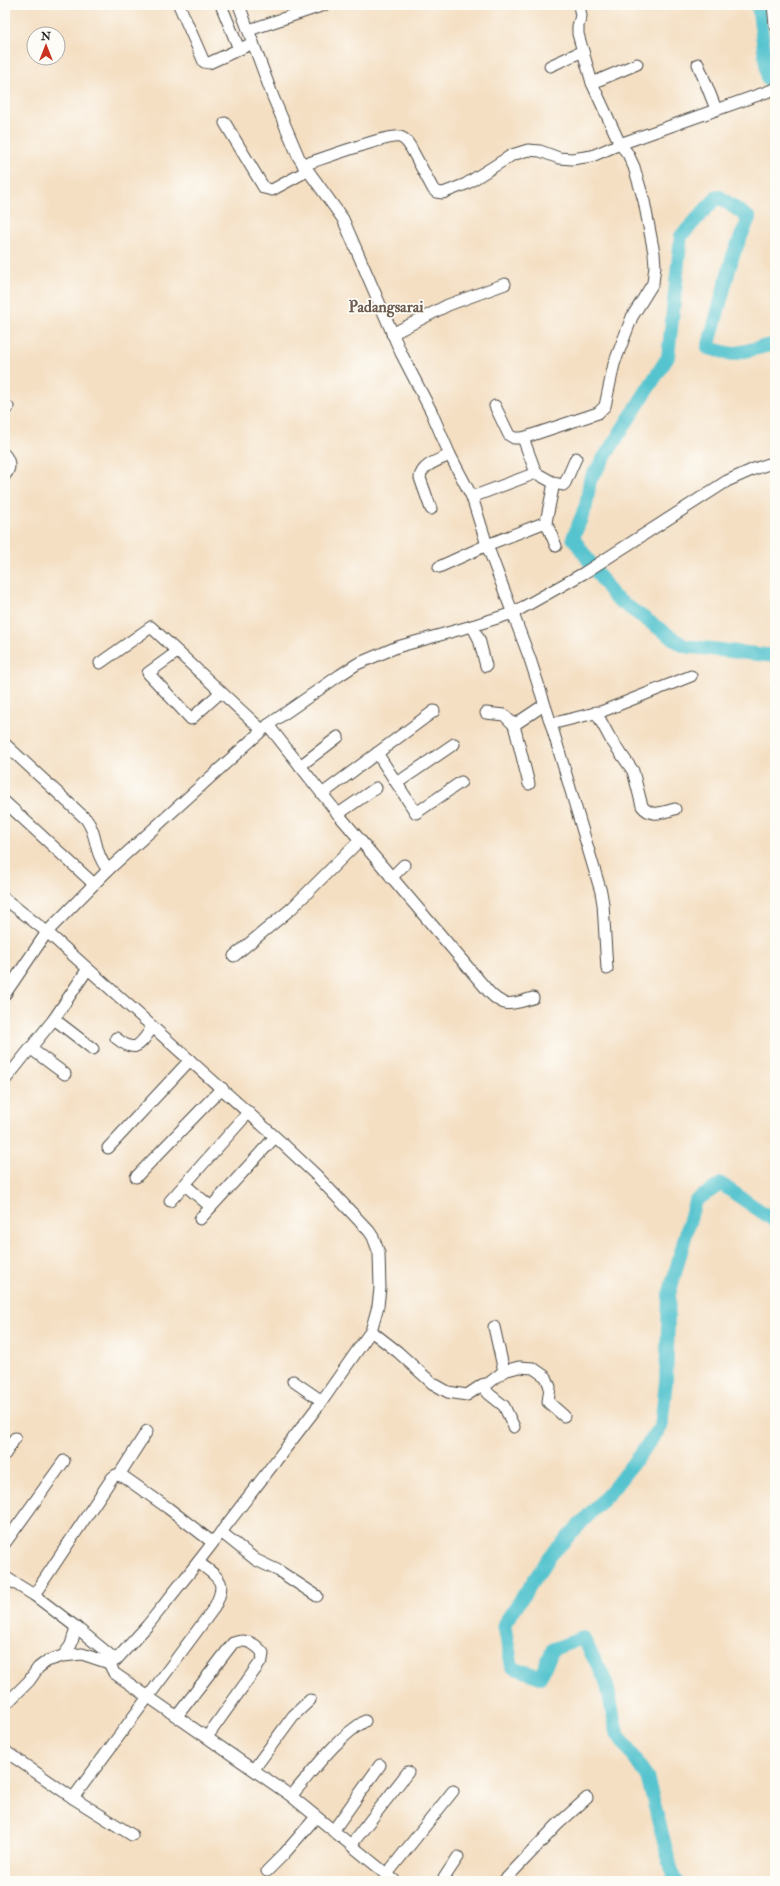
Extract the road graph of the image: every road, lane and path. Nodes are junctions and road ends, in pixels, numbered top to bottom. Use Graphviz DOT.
graph roads {
  1 [pos="179,5"];
  2 [pos="221,5"];
  3 [pos="239,5"];
  4 [pos="324,5"];
  5 [pos="579,5"];
  6 [pos="773,5"];
  7 [pos="775,25"];
  8 [pos="249,30"];
  9 [pos="253,43"];
  10 [pos="239,49"];
  11 [pos="583,50"];
  12 [pos="637,64"];
  13 [pos="698,64"];
  14 [pos="550,66"];
  15 [pos="592,83"];
  16 [pos="771,91"];
  17 [pos="716,109"];
  18 [pos="225,123"];
  19 [pos="620,144"];
  20 [pos="305,168"];
  21 [pos="505,284"];
  22 [pos="392,334"];
  23 [pos="495,406"];
  24 [pos="522,438"];
  25 [pos="5,455"];
  26 [pos="450,455"];
  27 [pos="576,458"];
  28 [pos="775,462"];
  29 [pos="536,473"];
  30 [pos="5,475"];
  31 [pos="554,483"];
  32 [pos="472,497"];
  33 [pos="431,509"];
  34 [pos="546,522"];
  35 [pos="487,545"];
  36 [pos="556,546"];
  37 [pos="439,567"];
  38 [pos="513,613"];
  39 [pos="472,626"];
  40 [pos="177,652"];
  41 [pos="100,663"];
  42 [pos="486,666"];
  43 [pos="691,676"];
  44 [pos="222,692"];
  45 [pos="544,705"];
  46 [pos="434,711"];
  47 [pos="596,712"];
  48 [pos="486,713"];
  49 [pos="551,724"];
  50 [pos="514,725"];
  51 [pos="265,728"];
  52 [pos="338,737"];
  53 [pos="454,744"];
  54 [pos="7,750"];
  55 [pos="377,753"];
  56 [pos="300,766"];
  57 [pos="461,782"];
  58 [pos="397,783"];
  59 [pos="529,784"];
  60 [pos="376,788"];
  61 [pos="322,794"];
  62 [pos="5,802"];
  63 [pos="675,808"];
  64 [pos="338,814"];
  65 [pos="360,840"];
  66 [pos="404,865"];
  67 [pos="108,870"];
  68 [pos="391,878"];
  69 [pos="94,884"];
  70 [pos="7,904"];
  71 [pos="47,932"];
  72 [pos="234,956"];
  73 [pos="608,969"];
  74 [pos="87,970"];
  75 [pos="5,994"];
  76 [pos="533,998"];
  77 [pos="54,1019"];
  78 [pos="152,1028"];
  79 [pos="116,1038"];
  80 [pos="30,1048"];
  81 [pos="92,1049"];
  82 [pos="190,1060"];
  83 [pos="64,1074"];
  84 [pos="5,1080"];
  85 [pos="222,1088"];
  86 [pos="249,1112"];
  87 [pos="276,1137"];
  88 [pos="108,1148"];
  89 [pos="136,1176"];
  90 [pos="185,1185"];
  91 [pos="170,1201"];
  92 [pos="211,1207"];
  93 [pos="200,1219"];
  94 [pos="494,1327"];
  95 [pos="370,1331"];
  96 [pos="504,1371"];
  97 [pos="293,1381"];
  98 [pos="482,1385"];
  99 [pos="322,1401"];
  100 [pos="564,1416"];
  101 [pos="514,1427"];
  102 [pos="147,1431"];
  103 [pos="15,1438"];
  104 [pos="5,1454"];
  105 [pos="64,1461"];
  106 [pos="119,1475"];
  107 [pos="222,1532"];
  108 [pos="212,1542"];
  109 [pos="5,1543"];
  110 [pos="198,1562"];
  111 [pos="5,1577"];
  112 [pos="34,1595"];
  113 [pos="317,1596"];
  114 [pos="76,1627"];
  115 [pos="63,1656"];
  116 [pos="112,1661"];
  117 [pos="148,1698"];
  118 [pos="310,1700"];
  119 [pos="5,1704"];
  120 [pos="177,1716"];
  121 [pos="365,1721"];
  122 [pos="207,1737"];
  123 [pos="5,1751"];
  124 [pos="380,1765"];
  125 [pos="254,1770"];
  126 [pos="408,1772"];
  127 [pos="452,1791"];
  128 [pos="291,1796"];
  129 [pos="73,1798"];
  130 [pos="587,1798"];
  131 [pos="316,1817"];
  132 [pos="333,1831"];
  133 [pos="132,1835"];
  134 [pos="351,1845"];
  135 [pos="458,1858"];
  136 [pos="267,1870"];
  137 [pos="391,1878"];
  138 [pos="442,1881"];
  139 [pos="504,1881"];
  1 -- 10 [label="street"];
  2 -- 10 [label="street"];
  3 -- 8 [label="street"];
  4 -- 8 [label="street"];
  5 -- 11 [label="street"];
  6 -- 7 [label="street"];
  8 -- 9 [label="street"];
  9 -- 10 [label="street"];
  9 -- 20 [label="street"];
  11 -- 14 [label="street"];
  11 -- 15 [label="street"];
  12 -- 15 [label="street"];
  13 -- 17 [label="street"];
  15 -- 19 [label="street"];
  16 -- 17 [label="street"];
  17 -- 19 [label="street"];
  18 -- 20 [label="street"];
  19 -- 20 [label="street"];
  19 -- 24 [label="street"];
  20 -- 22 [label="street"];
  21 -- 22 [label="street"];
  22 -- 26 [label="street"];
  23 -- 24 [label="street"];
  24 -- 29 [label="street"];
  25 -- 30 [label="street"];
  26 -- 32 [label="street"];
  26 -- 33 [label="street"];
  27 -- 31 [label="street"];
  28 -- 38 [label="street"];
  29 -- 31 [label="street"];
  29 -- 32 [label="street"];
  31 -- 34 [label="street"];
  32 -- 35 [label="street"];
  34 -- 35 [label="street"];
  34 -- 36 [label="street"];
  35 -- 37 [label="street"];
  35 -- 38 [label="street"];
  38 -- 39 [label="street"];
  38 -- 45 [label="street"];
  39 -- 42 [label="street"];
  39 -- 51 [label="street"];
  40 -- 41 [label="street"];
  40 -- 44 [label="street"];
  40 -- 44 [label="street"];
  43 -- 47 [label="street"];
  44 -- 51 [label="street"];
  45 -- 49 [label="street"];
  45 -- 50 [label="street"];
  46 -- 55 [label="street"];
  47 -- 49 [label="street"];
  47 -- 63 [label="street"];
  48 -- 50 [label="street"];
  49 -- 73 [label="street"];
  50 -- 59 [label="street"];
  51 -- 56 [label="street"];
  51 -- 67 [label="street"];
  52 -- 56 [label="street"];
  53 -- 58 [label="street"];
  54 -- 67 [label="street"];
  55 -- 58 [label="street"];
  55 -- 61 [label="street"];
  56 -- 61 [label="street"];
  57 -- 58 [label="street"];
  60 -- 64 [label="street"];
  61 -- 64 [label="street"];
  62 -- 69 [label="street"];
  64 -- 65 [label="street"];
  65 -- 68 [label="street"];
  65 -- 72 [label="street"];
  66 -- 68 [label="street"];
  67 -- 69 [label="street"];
  68 -- 76 [label="street"];
  69 -- 71 [label="street"];
  70 -- 71 [label="street"];
  71 -- 74 [label="street"];
  71 -- 75 [label="street"];
  74 -- 77 [label="street"];
  74 -- 78 [label="street"];
  77 -- 80 [label="street"];
  77 -- 81 [label="street"];
  78 -- 79 [label="street"];
  78 -- 82 [label="street"];
  80 -- 83 [label="street"];
  80 -- 84 [label="street"];
  82 -- 85 [label="street"];
  82 -- 88 [label="street"];
  85 -- 86 [label="street"];
  85 -- 89 [label="street"];
  86 -- 87 [label="street"];
  86 -- 90 [label="street"];
  87 -- 92 [label="street"];
  87 -- 95 [label="street"];
  90 -- 91 [label="street"];
  90 -- 92 [label="street"];
  92 -- 93 [label="street"];
  94 -- 96 [label="street"];
  95 -- 98 [label="street"];
  95 -- 99 [label="street"];
  96 -- 98 [label="street"];
  96 -- 100 [label="street"];
  97 -- 99 [label="street"];
  98 -- 101 [label="street"];
  99 -- 107 [label="street"];
  102 -- 106 [label="street"];
  103 -- 104 [label="street"];
  105 -- 109 [label="street"];
  106 -- 108 [label="street"];
  106 -- 112 [label="street"];
  107 -- 108 [label="street"];
  107 -- 113 [label="street"];
  108 -- 110 [label="street"];
  110 -- 116 [label="street"];
  110 -- 117 [label="street"];
  111 -- 112 [label="street"];
  112 -- 114 [label="street"];
  114 -- 115 [label="street"];
  114 -- 116 [label="street"];
  115 -- 116 [label="street"];
  115 -- 119 [label="street"];
  116 -- 117 [label="street"];
  117 -- 120 [label="street"];
  117 -- 129 [label="street"];
  118 -- 125 [label="street"];
  120 -- 122 [label="street"];
  120 -- 122 [label="street"];
  121 -- 128 [label="street"];
  122 -- 125 [label="street"];
  123 -- 129 [label="street"];
  124 -- 132 [label="street"];
  125 -- 128 [label="street"];
  126 -- 134 [label="street"];
  127 -- 137 [label="street"];
  128 -- 131 [label="street"];
  129 -- 133 [label="street"];
  130 -- 139 [label="street"];
  131 -- 132 [label="street"];
  131 -- 136 [label="street"];
  132 -- 134 [label="street"];
  134 -- 137 [label="street"];
  135 -- 138 [label="street"];
}
